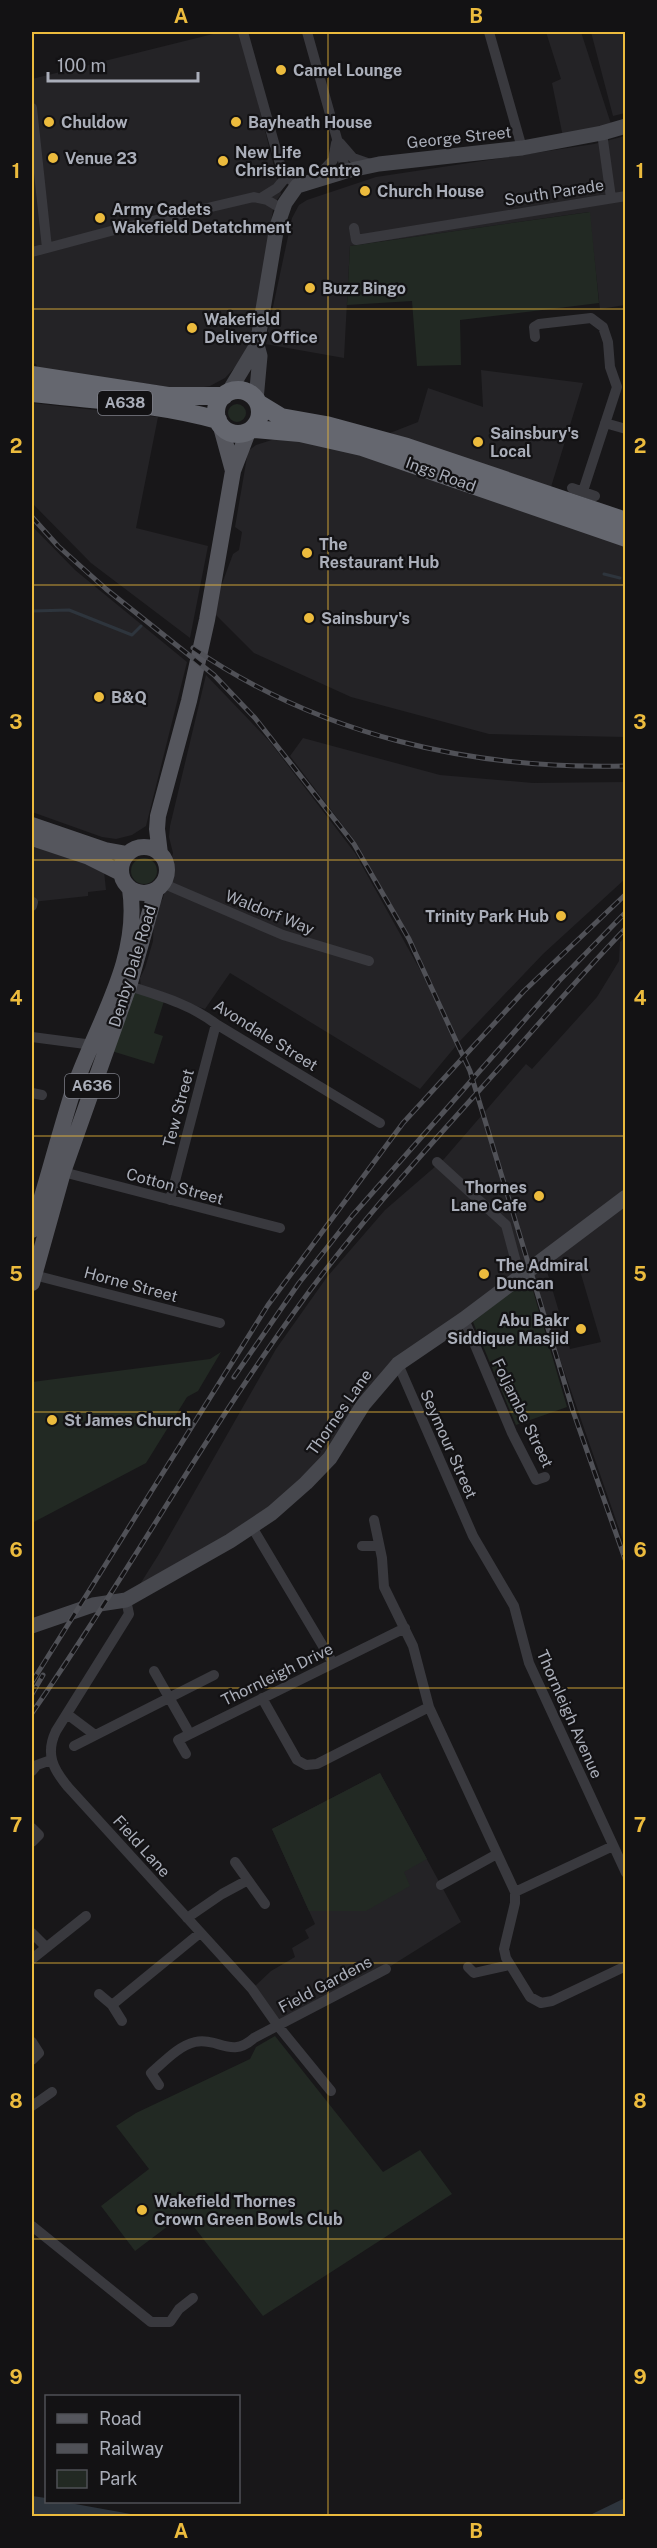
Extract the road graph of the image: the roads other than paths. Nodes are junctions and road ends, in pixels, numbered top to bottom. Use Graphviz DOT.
graph roads {
  1 [pos="243,32"];
  2 [pos="307,32"];
  3 [pos="489,32"];
  4 [pos="32,108"];
  5 [pos="626,126"];
  6 [pos="602,133"];
  7 [pos="336,138"];
  8 [pos="522,148"];
  9 [pos="374,165"];
  10 [pos="345,171"];
  11 [pos="312,181"];
  12 [pos="291,182"];
  13 [pos="626,196"];
  14 [pos="261,198"];
  15 [pos="611,198"];
  16 [pos="282,209"];
  17 [pos="354,228"];
  18 [pos="47,248"];
  19 [pos="32,252"];
  20 [pos="535,337"];
  21 [pos="257,345"];
  22 [pos="32,375"];
  23 [pos="32,393"];
  24 [pos="226,394"];
  25 [pos="257,401"];
  26 [pos="220,423"];
  27 [pos="605,423"];
  28 [pos="626,429"];
  29 [pos="250,431"];
  30 [pos="233,471"];
  31 [pos="503,481"];
  32 [pos="571,492"];
  33 [pos="595,496"];
  34 [pos="538,509"];
  35 [pos="626,521"];
  36 [pos="626,538"];
  37 [pos="158,816"];
  38 [pos="32,825"];
  39 [pos="32,837"];
  40 [pos="132,851"];
  41 [pos="160,854"];
  42 [pos="121,873"];
  43 [pos="159,886"];
  44 [pos="130,889"];
  45 [pos="369,961"];
  46 [pos="129,986"];
  47 [pos="216,1024"];
  48 [pos="32,1037"];
  49 [pos="93,1045"];
  50 [pos="380,1123"];
  51 [pos="437,1162"];
  52 [pos="63,1172"];
  53 [pos="626,1197"];
  54 [pos="170,1200"];
  55 [pos="280,1228"];
  56 [pos="32,1230"];
  57 [pos="520,1277"];
  58 [pos="33,1279"];
  59 [pos="464,1319"];
  60 [pos="220,1323"];
  61 [pos="398,1364"];
  62 [pos="545,1477"];
  63 [pos="374,1520"];
  64 [pos="252,1527"];
  65 [pos="473,1536"];
  66 [pos="363,1546"];
  67 [pos="378,1546"];
  68 [pos="126,1600"];
  69 [pos="32,1626"];
  70 [pos="405,1628"];
  71 [pos="333,1664"];
  72 [pos="154,1671"];
  73 [pos="214,1675"];
  74 [pos="262,1698"];
  75 [pos="170,1699"];
  76 [pos="429,1707"];
  77 [pos="67,1714"];
  78 [pos="187,1728"];
  79 [pos="95,1735"];
  80 [pos="74,1746"];
  81 [pos="186,1754"];
  82 [pos="51,1760"];
  83 [pos="32,1771"];
  84 [pos="613,1846"];
  85 [pos="497,1854"];
  86 [pos="235,1862"];
  87 [pos="626,1872"];
  88 [pos="248,1880"];
  89 [pos="441,1885"];
  90 [pos="515,1892"];
  91 [pos="265,1904"];
  92 [pos="86,1916"];
  93 [pos="187,1918"];
  94 [pos="32,1933"];
  95 [pos="200,1933"];
  96 [pos="46,1947"];
  97 [pos="32,1959"];
  98 [pos="509,1965"];
  99 [pos="626,1966"];
  100 [pos="386,1969"];
  101 [pos="472,1973"];
  102 [pos="99,1994"];
  103 [pos="112,2005"];
  104 [pos="122,2021"];
  105 [pos="278,2026"];
  106 [pos="32,2042"];
  107 [pos="32,2060"];
  108 [pos="159,2085"];
  109 [pos="331,2091"];
  110 [pos="52,2092"];
  111 [pos="32,2106"];
  112 [pos="32,2226"];
  113 [pos="193,2298"];
  1 -- 12 [label="street"];
  2 -- 7 [label="street"];
  3 -- 8 [label="street"];
  4 -- 18 [label="street"];
  5 -- 6 [label="street, George Street"];
  6 -- 8 [label="street, George Street"];
  6 -- 15 [label="street"];
  7 -- 9 [label="street"];
  7 -- 10 [label="street"];
  7 -- 11 [label="street"];
  8 -- 9 [label="street, George Street"];
  9 -- 10 [label="street, George Street"];
  10 -- 11 [label="street, George Street"];
  11 -- 12 [label="street, George Street"];
  12 -- 14 [label="street"];
  12 -- 16 [label="street"];
  13 -- 15 [label="street, South Parade"];
  14 -- 16 [label="street"];
  14 -- 18 [label="street"];
  15 -- 17 [label="street, South Parade"];
  16 -- 21 [label="street"];
  18 -- 19 [label="street"];
  20 -- 27 [label="street"];
  21 -- 24 [label="street"];
  21 -- 25 [label="street"];
  22 -- 24 [label="highway, A638"];
  23 -- 26 [label="highway, A638"];
  24 -- 25 [label="highway, A638"];
  24 -- 26 [label="highway"];
  25 -- 29 [label="highway"];
  25 -- 31 [label="highway, Ings Road / A638"];
  26 -- 29 [label="highway, A638"];
  26 -- 30 [label="main road, A636"];
  27 -- 28 [label="street"];
  27 -- 32 [label="street"];
  29 -- 30 [label="main road, A636"];
  29 -- 34 [label="highway, Ings Road / A638"];
  30 -- 37 [label="main road, A636"];
  31 -- 32 [label="highway, Ings Road / A638"];
  31 -- 34 [label="highway"];
  32 -- 33 [label="street"];
  32 -- 34 [label="highway"];
  32 -- 35 [label="highway, Ings Road / A638"];
  34 -- 36 [label="highway, Ings Road / A638"];
  37 -- 40 [label="main road, A636"];
  37 -- 41 [label="main road, A636"];
  38 -- 40 [label="main road"];
  39 -- 42 [label="main road"];
  40 -- 41 [label="main road"];
  40 -- 42 [label="main road, A636"];
  41 -- 43 [label="main road, A636"];
  42 -- 44 [label="main road, A636"];
  43 -- 44 [label="main road"];
  43 -- 45 [label="street, Waldorf Way"];
  43 -- 46 [label="main road, Denby Dale Road / A636"];
  44 -- 49 [label="main road, Denby Dale Road / A636"];
  46 -- 47 [label="street, Avondale Street"];
  46 -- 52 [label="main road, Denby Dale Road / A636"];
  47 -- 50 [label="street, Avondale Street"];
  47 -- 54 [label="street, Tew Street"];
  48 -- 49 [label="street"];
  49 -- 56 [label="main road, Denby Dale Road / A636"];
  51 -- 57 [label="street"];
  52 -- 54 [label="street, Cotton Street"];
  52 -- 58 [label="main road, Denby Dale Road / A636"];
  53 -- 57 [label="street, Thornes Lane"];
  54 -- 55 [label="street, Cotton Street"];
  57 -- 59 [label="street, Thornes Lane"];
  58 -- 60 [label="street, Horne Street"];
  59 -- 61 [label="street, Thornes Lane"];
  59 -- 62 [label="street, Foljambe Street"];
  61 -- 64 [label="street, Thornes Lane"];
  61 -- 65 [label="street, Seymour Street"];
  63 -- 67 [label="street"];
  64 -- 68 [label="street, Thornes Lane"];
  64 -- 71 [label="street"];
  65 -- 84 [label="street, Thornleigh Avenue"];
  66 -- 67 [label="street"];
  67 -- 70 [label="street"];
  68 -- 69 [label="street, Thornes Lane"];
  68 -- 77 [label="street"];
  70 -- 71 [label="street, Thornleigh Drive"];
  70 -- 76 [label="street"];
  71 -- 74 [label="street, Thornleigh Drive"];
  72 -- 75 [label="street"];
  73 -- 75 [label="street"];
  74 -- 76 [label="street"];
  74 -- 81 [label="street, Thornleigh Drive"];
  75 -- 78 [label="street"];
  75 -- 79 [label="street"];
  76 -- 85 [label="street"];
  77 -- 79 [label="street"];
  77 -- 82 [label="street"];
  79 -- 80 [label="street"];
  82 -- 83 [label="street"];
  82 -- 93 [label="street, Field Lane"];
  84 -- 87 [label="street, Thornleigh Avenue"];
  84 -- 90 [label="street"];
  85 -- 89 [label="street"];
  85 -- 90 [label="street"];
  86 -- 88 [label="street"];
  88 -- 91 [label="street"];
  88 -- 93 [label="street"];
  90 -- 98 [label="street"];
  92 -- 96 [label="street"];
  93 -- 95 [label="street, Field Lane"];
  94 -- 96 [label="street"];
  95 -- 103 [label="street"];
  95 -- 105 [label="street, Field Lane"];
  96 -- 97 [label="street"];
  98 -- 99 [label="street"];
  98 -- 101 [label="street"];
  100 -- 105 [label="street, Field Gardens"];
  102 -- 103 [label="street"];
  103 -- 104 [label="street"];
  105 -- 108 [label="street, Field Gardens"];
  105 -- 109 [label="street, Field Lane"];
  106 -- 107 [label="street"];
  110 -- 111 [label="street"];
  112 -- 113 [label="street"];
}
